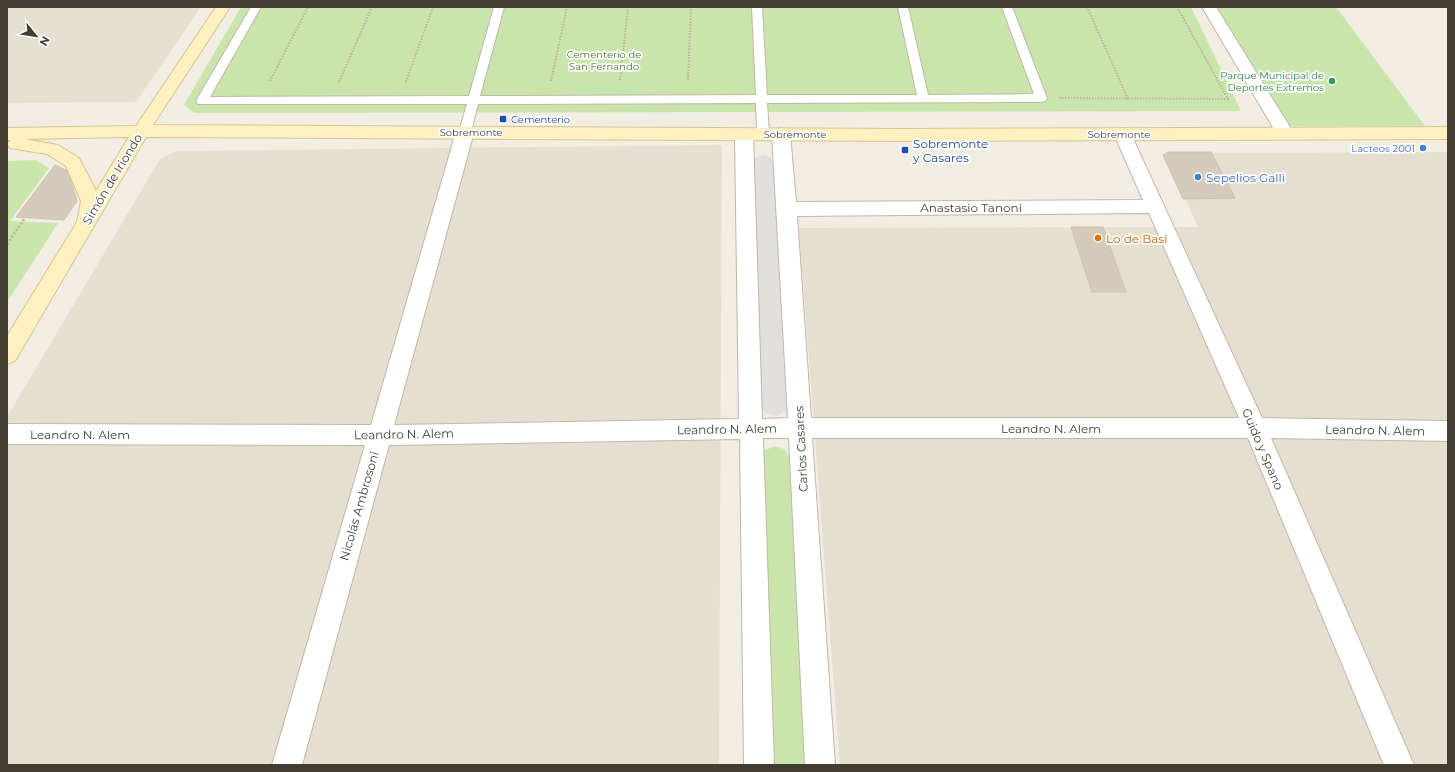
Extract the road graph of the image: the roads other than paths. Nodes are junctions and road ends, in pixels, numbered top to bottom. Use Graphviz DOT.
graph roads {
  1 [pos="223,7"];
  2 [pos="256,7"];
  3 [pos="499,7"];
  4 [pos="756,7"];
  5 [pos="903,7"];
  6 [pos="1007,7"];
  7 [pos="1208,7"];
  8 [pos="923,98"];
  9 [pos="761,99"];
  10 [pos="474,100"];
  11 [pos="141,131"];
  12 [pos="465,132"];
  13 [pos="1284,132"];
  14 [pos="7,134"];
  15 [pos="763,134"];
  16 [pos="1123,134"];
  17 [pos="1447,134"];
  18 [pos="7,143"];
  19 [pos="1154,206"];
  20 [pos="787,209"];
  21 [pos="85,225"];
  22 [pos="7,355"];
  23 [pos="800,428"];
  24 [pos="1255,428"];
  25 [pos="752,429"];
  26 [pos="1448,431"];
  27 [pos="7,434"];
  28 [pos="379,435"];
  29 [pos="287,765"];
  30 [pos="759,765"];
  31 [pos="820,765"];
  32 [pos="1399,765"];
  1 -- 11 [label="main road, Simón de Iriondo"];
  2 -- 10 [label="lane"];
  3 -- 10 [label="lane"];
  4 -- 9 [label="lane"];
  5 -- 8 [label="lane"];
  6 -- 8 [label="lane"];
  7 -- 13 [label="street"];
  8 -- 9 [label="lane"];
  9 -- 10 [label="lane"];
  9 -- 15 [label="lane"];
  10 -- 12 [label="lane"];
  11 -- 12 [label="main road, Sobremonte"];
  11 -- 14 [label="main road, Sobremonte"];
  11 -- 21 [label="main road, Simón de Iriondo"];
  12 -- 15 [label="main road, Sobremonte"];
  12 -- 28 [label="street, Nicolás Ambrosoni"];
  13 -- 16 [label="main road, Sobremonte"];
  13 -- 17 [label="main road, Sobremonte"];
  15 -- 16 [label="main road, Sobremonte"];
  15 -- 20 [label="street, Carlos Casares"];
  15 -- 25 [label="street"];
  16 -- 19 [label="street, Guido y Spano"];
  18 -- 21 [label="main road"];
  19 -- 20 [label="street, Anastasio Tanoni"];
  19 -- 24 [label="street, Guido y Spano"];
  20 -- 23 [label="street, Carlos Casares"];
  21 -- 22 [label="main road, Simón de Iriondo"];
  23 -- 24 [label="street, Leandro N. Alem"];
  23 -- 25 [label="street, Leandro N. Alem"];
  23 -- 31 [label="street, Carlos Casares"];
  24 -- 26 [label="street, Leandro N. Alem"];
  24 -- 32 [label="street, Guido y Spano"];
  25 -- 28 [label="street, Leandro N. Alem"];
  25 -- 30 [label="street"];
  27 -- 28 [label="street, Leandro N. Alem"];
  28 -- 29 [label="street, Nicolás Ambrosoni"];
}
